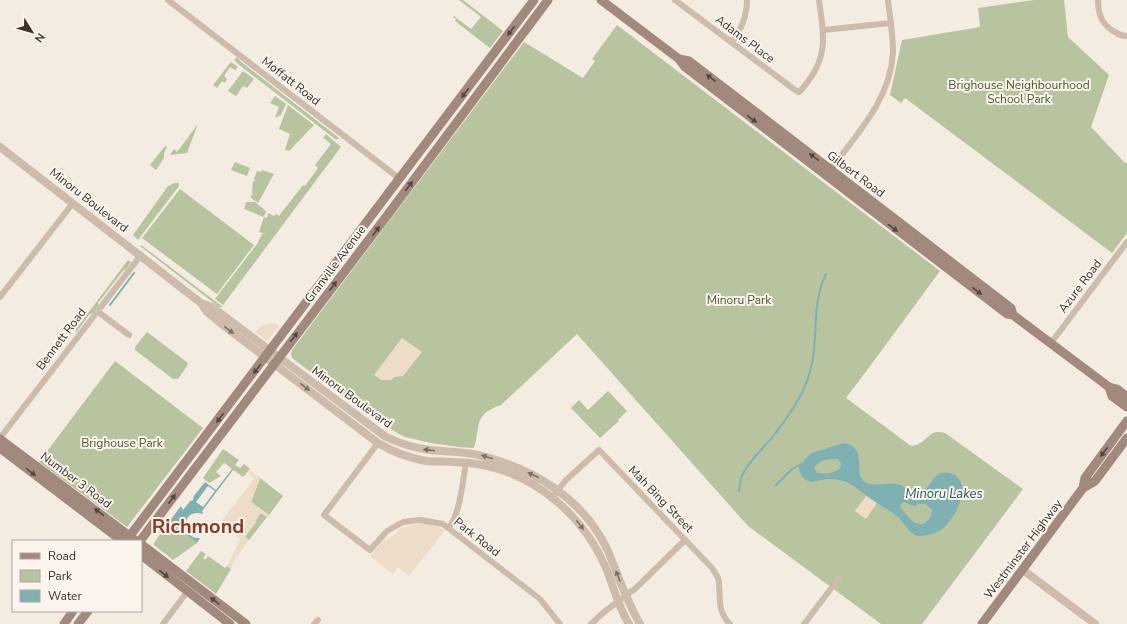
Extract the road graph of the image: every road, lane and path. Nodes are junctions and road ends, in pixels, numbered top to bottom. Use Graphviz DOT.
graph roads {
  1 [pos="168,0"];
  2 [pos="534,0"];
  3 [pos="548,0"];
  4 [pos="601,0"];
  5 [pos="747,0"];
  6 [pos="819,0"];
  7 [pos="888,0"];
  8 [pos="1098,0"];
  9 [pos="677,1"];
  10 [pos="891,23"];
  11 [pos="823,30"];
  12 [pos="1127,36"];
  13 [pos="732,42"];
  14 [pos="0,146"];
  15 [pos="828,172"];
  16 [pos="400,179"];
  17 [pos="73,203"];
  18 [pos="1127,242"];
  19 [pos="140,255"];
  20 [pos="0,297"];
  21 [pos="97,311"];
  22 [pos="129,335"];
  23 [pos="1051,344"];
  24 [pos="268,354"];
  25 [pos="277,360"];
  26 [pos="1109,387"];
  27 [pos="1127,397"];
  28 [pos="1127,407"];
  29 [pos="1127,421"];
  30 [pos="1127,438"];
  31 [pos="1,441"];
  32 [pos="378,443"];
  33 [pos="466,463"];
  34 [pos="1083,488"];
  35 [pos="558,490"];
  36 [pos="553,497"];
  37 [pos="449,528"];
  38 [pos="129,540"];
  39 [pos="141,540"];
  40 [pos="685,540"];
  41 [pos="142,545"];
  42 [pos="142,556"];
  43 [pos="1023,570"];
  44 [pos="839,578"];
  45 [pos="187,592"];
  46 [pos="626,596"];
  47 [pos="618,601"];
  48 [pos="72,612"];
  49 [pos="87,612"];
  50 [pos="64,624"];
  51 [pos="78,624"];
  52 [pos="163,624"];
  53 [pos="230,624"];
  54 [pos="246,624"];
  55 [pos="560,624"];
  56 [pos="591,624"];
  57 [pos="629,624"];
  58 [pos="640,624"];
  59 [pos="730,624"];
  60 [pos="804,624"];
  61 [pos="982,624"];
  62 [pos="1095,624"];
  1 -- 16 [label="street, Moffatt Road"];
  2 -- 16 [label="main road, Granville Avenue, one-way"];
  25 -- 3 [label="main road, Granville Avenue, one-way"];
  4 -- 15 [label="main road, Gilbert Road"];
  5 -- 13 [label="street"];
  6 -- 11 [label="street"];
  7 -- 10 [label="street"];
  8 -- 12 [label="street"];
  9 -- 13 [label="street, Adams Place"];
  10 -- 11 [label="street"];
  10 -- 15 [label="street"];
  11 -- 13 [label="street, Adams Place"];
  14 -- 17 [label="street, Minoru Boulevard"];
  15 -- 23 [label="main road, Gilbert Road"];
  16 -- 24 [label="main road, Granville Avenue"];
  17 -- 19 [label="street, Minoru Boulevard"];
  17 -- 20 [label="street"];
  18 -- 23 [label="street, Azure Road"];
  19 -- 21 [label="street, Bennett Road"];
  19 -- 24 [label="street, Minoru Boulevard"];
  21 -- 22 [label="street"];
  21 -- 31 [label="street, Bennett Road"];
  23 -- 26 [label="main road, Gilbert Road"];
  24 -- 25 [label="street, Minoru Boulevard"];
  24 -- 38 [label="main road, Granville Avenue, one-way"];
  25 -- 32 [label="street, Minoru Boulevard, one-way"];
  35 -- 25 [label="street, Minoru Boulevard, one-way"];
  39 -- 25 [label="main road, Granville Avenue, one-way"];
  26 -- 27 [label="main road, Gilbert Road"];
  26 -- 28 [label="main road, Gilbert Road"];
  29 -- 34 [label="main road, Westminster Highway, one-way"];
  30 -- 34 [label="main road, Westminster Highway"];
  31 -- 38 [label="main road, Number 3 Road"];
  32 -- 33 [label="street, Minoru Boulevard"];
  32 -- 37 [label="street, Park Road"];
  33 -- 36 [label="street, Minoru Boulevard"];
  33 -- 37 [label="street"];
  34 -- 43 [label="main road, Westminster Highway"];
  35 -- 36 [label="street, Mah Bing Street"];
  35 -- 40 [label="street, Mah Bing Street"];
  46 -- 35 [label="street, Minoru Boulevard, one-way"];
  36 -- 47 [label="street, Minoru Boulevard, one-way"];
  37 -- 55 [label="street, Park Road"];
  40 -- 46 [label="street"];
  40 -- 59 [label="street, Mah Bing Street"];
  54 -- 41 [label="main road, one-way"];
  42 -- 45 [label="main road, one-way"];
  43 -- 61 [label="main road, Westminster Highway"];
  43 -- 62 [label="street"];
  44 -- 60 [label="street"];
  45 -- 52 [label="street"];
  45 -- 53 [label="main road"];
  46 -- 47 [label="street"];
  46 -- 58 [label="street, Minoru Boulevard"];
  47 -- 56 [label="street"];
  47 -- 57 [label="street, Minoru Boulevard"];
  48 -- 50 [label="main road"];
  49 -- 51 [label="main road"];
}
